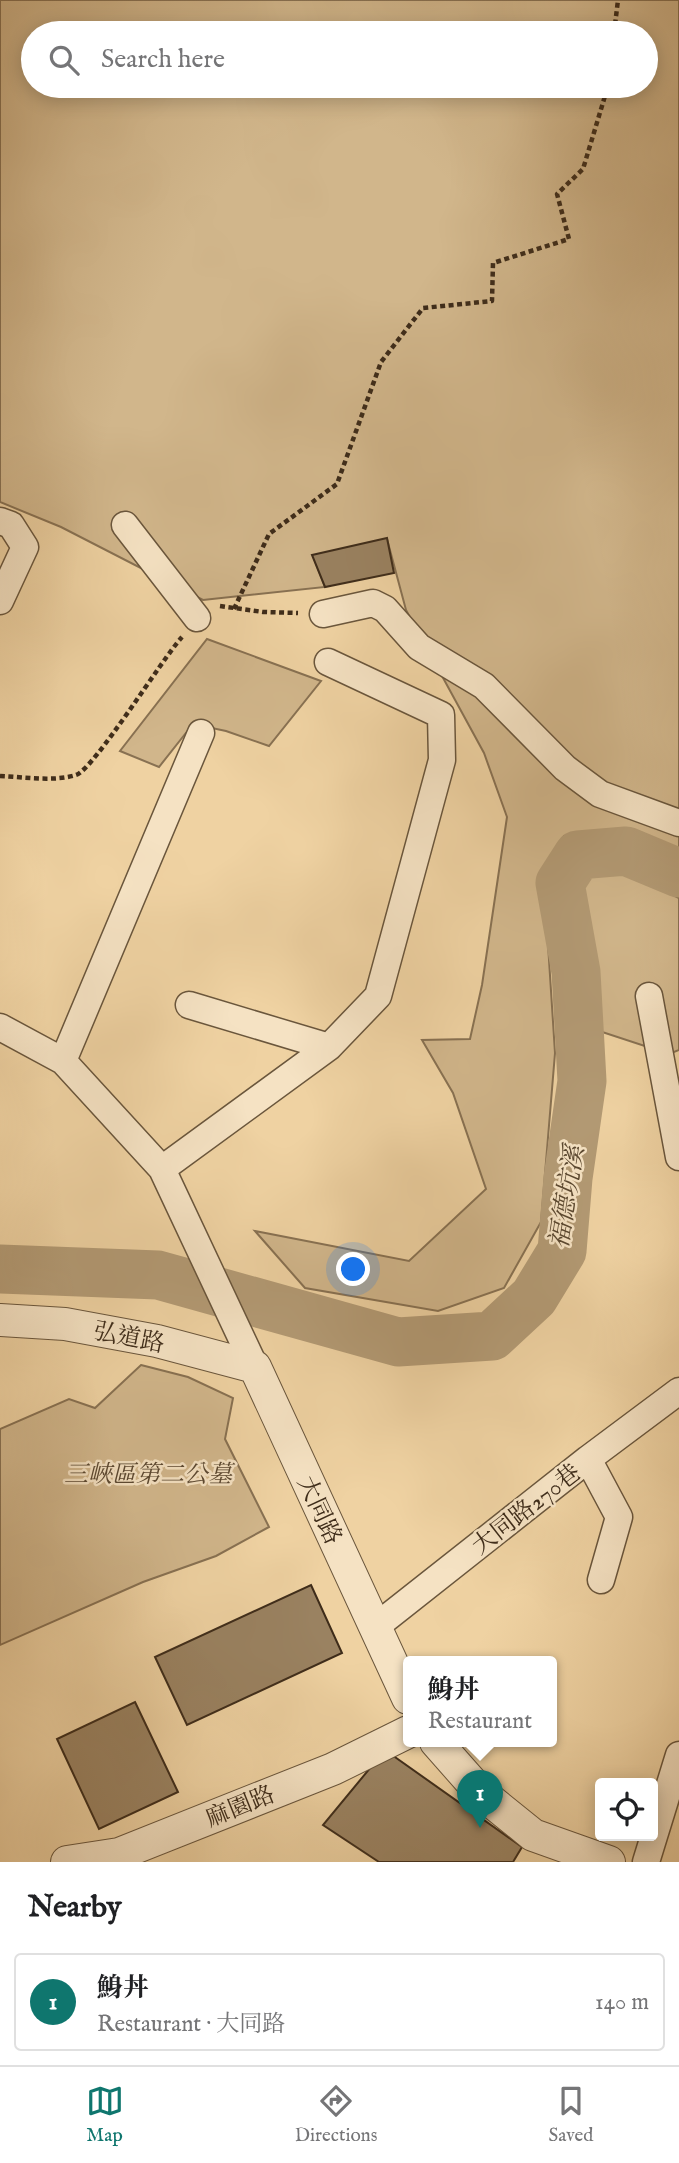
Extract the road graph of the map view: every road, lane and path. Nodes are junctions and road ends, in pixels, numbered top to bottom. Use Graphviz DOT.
graph roads {
  1 [pos="618,0"];
  2 [pos="615,21"];
  3 [pos="604,98"];
  4 [pos="0,521"];
  5 [pos="125,524"];
  6 [pos="0,601"];
  7 [pos="234,609"];
  8 [pos="323,614"];
  9 [pos="197,618"];
  10 [pos="328,662"];
  11 [pos="201,733"];
  12 [pos="0,776"];
  13 [pos="679,823"];
  14 [pos="649,996"];
  15 [pos="190,1005"];
  16 [pos="0,1027"];
  17 [pos="329,1047"];
  18 [pos="64,1062"];
  19 [pos="679,1157"];
  20 [pos="162,1169"];
  21 [pos="0,1320"];
  22 [pos="255,1367"];
  23 [pos="679,1391"];
  24 [pos="589,1459"];
  25 [pos="601,1580"];
  26 [pos="374,1629"];
  27 [pos="403,1688"];
  28 [pos="403,1734"];
  29 [pos="440,1747"];
  30 [pos="679,1755"];
  31 [pos="67,1862"];
  32 [pos="609,1862"];
  33 [pos="646,1862"];
  1 -- 2 [label="path"];
  3 -- 7 [label="path"];
  4 -- 6 [label="street"];
  5 -- 9 [label="street"];
  7 -- 8 [label="path"];
  7 -- 9 [label="path"];
  8 -- 13 [label="street"];
  9 -- 12 [label="path"];
  10 -- 17 [label="street"];
  11 -- 18 [label="street"];
  14 -- 19 [label="street"];
  15 -- 17 [label="street"];
  16 -- 18 [label="street"];
  17 -- 20 [label="street"];
  18 -- 20 [label="street"];
  20 -- 22 [label="street, 大同路"];
  21 -- 22 [label="street, 弘道路"];
  22 -- 26 [label="street, 大同路"];
  23 -- 24 [label="street, 大同路270巷"];
  24 -- 25 [label="street"];
  24 -- 26 [label="street, 大同路270巷"];
  26 -- 27 [label="street, 大同路"];
  28 -- 31 [label="street, 麻園路"];
  29 -- 32 [label="street"];
  30 -- 33 [label="street"];
}
